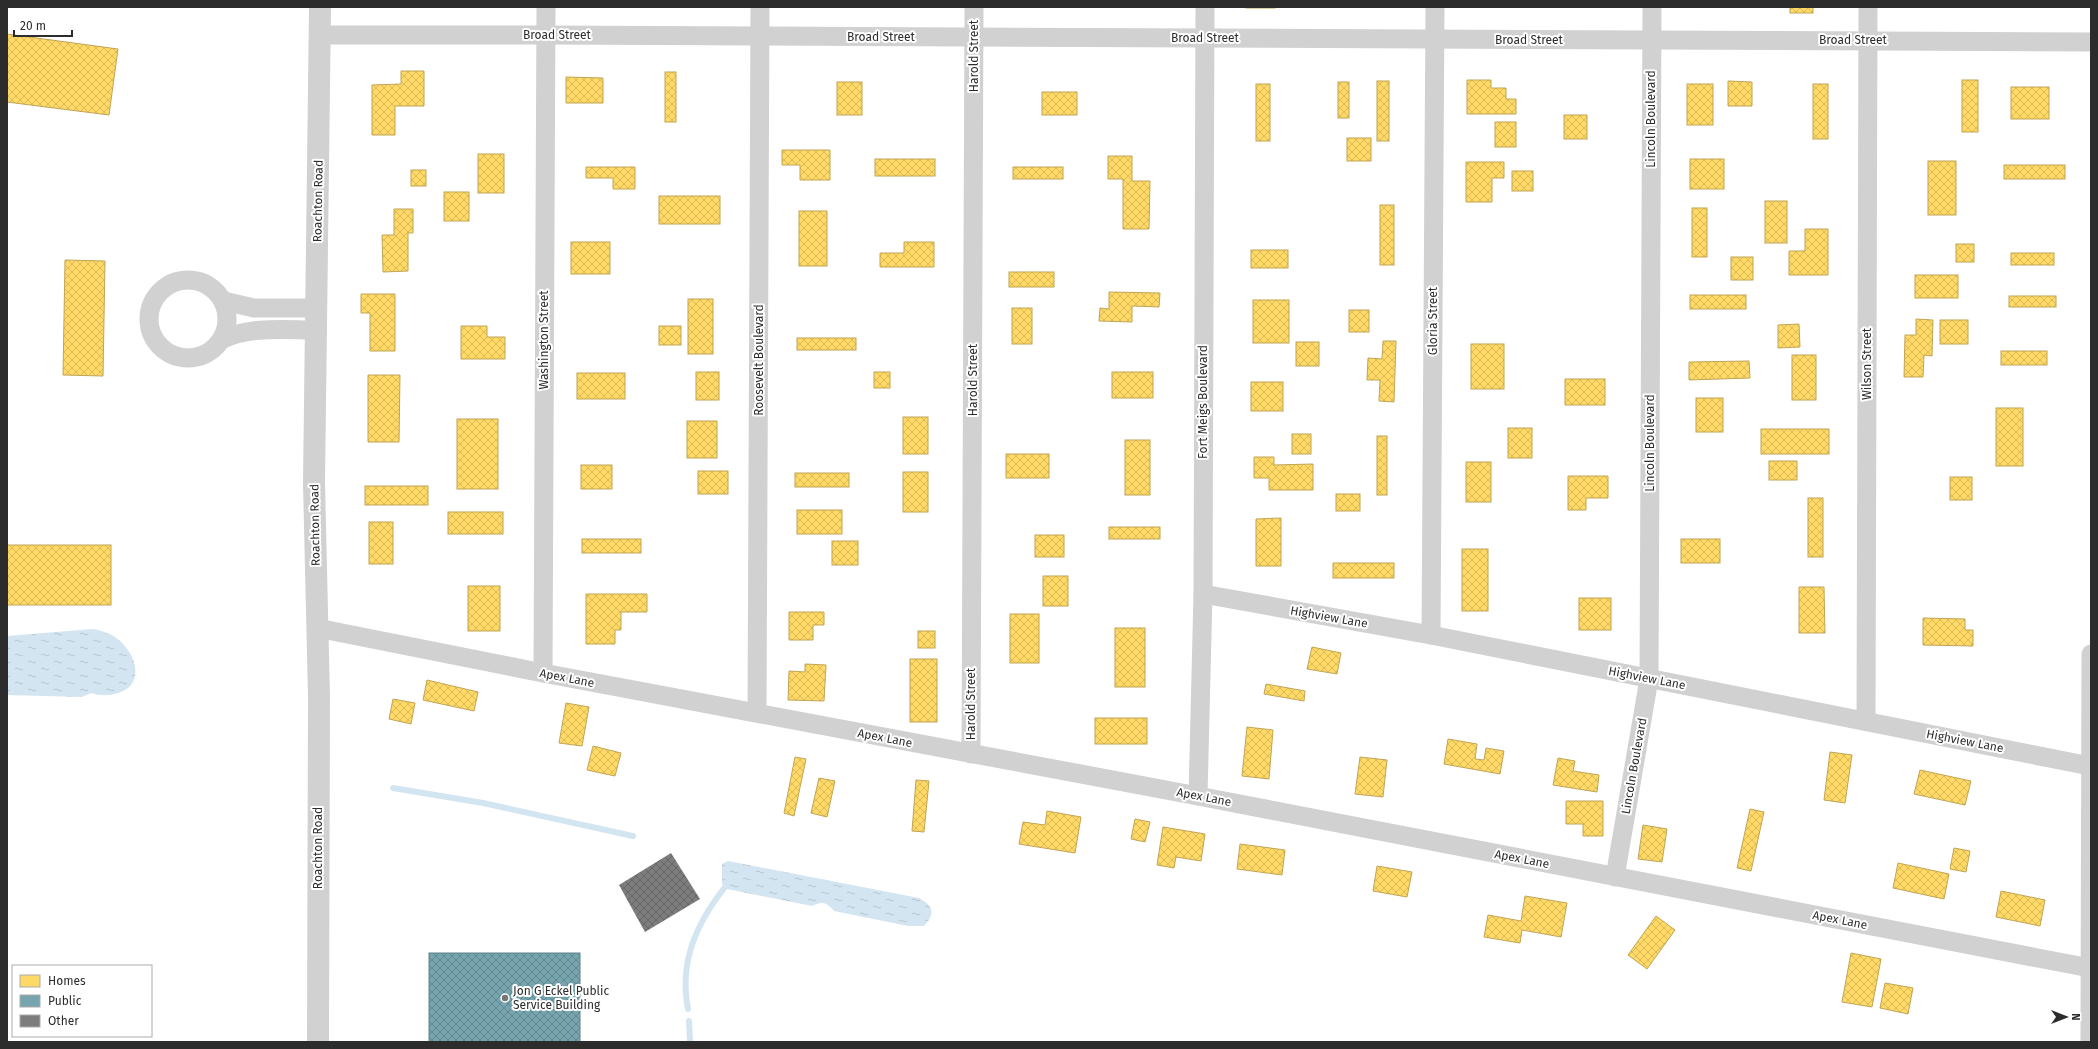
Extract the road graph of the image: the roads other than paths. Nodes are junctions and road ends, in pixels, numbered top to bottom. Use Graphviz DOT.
graph roads {
  1 [pos="320,7"];
  2 [pos="546,7"];
  3 [pos="760,7"];
  4 [pos="974,7"];
  5 [pos="1205,7"];
  6 [pos="1435,7"];
  7 [pos="1652,7"];
  8 [pos="1868,7"];
  9 [pos="320,35"];
  10 [pos="546,35"];
  11 [pos="760,36"];
  12 [pos="974,38"];
  13 [pos="1204,38"];
  14 [pos="1435,40"];
  15 [pos="1652,40"];
  16 [pos="1868,40"];
  17 [pos="2091,42"];
  18 [pos="224,301"];
  19 [pos="316,308"];
  20 [pos="316,330"];
  21 [pos="223,339"];
  22 [pos="1203,594"];
  23 [pos="317,628"];
  24 [pos="1431,635"];
  25 [pos="2091,654"];
  26 [pos="543,673"];
  27 [pos="1649,679"];
  28 [pos="757,713"];
  29 [pos="1866,721"];
  30 [pos="971,754"];
  31 [pos="2090,766"];
  32 [pos="1198,796"];
  33 [pos="1614,877"];
  34 [pos="2090,968"];
  35 [pos="318,1042"];
  36 [pos="2090,1042"];
  1 -- 9 [label="street, Roachton Road"];
  2 -- 10 [label="street, Washington Street"];
  3 -- 11 [label="street, Roosevelt Boulevard"];
  4 -- 12 [label="street, Harold Street"];
  5 -- 13 [label="street, Fort Meigs Boulevard"];
  6 -- 14 [label="street, Gloria Street"];
  7 -- 15 [label="street, Lincoln Boulevard"];
  8 -- 16 [label="street, Wilson Street"];
  9 -- 10 [label="street, Broad Street"];
  9 -- 19 [label="street, Roachton Road"];
  10 -- 11 [label="street, Broad Street"];
  10 -- 26 [label="street, Washington Street"];
  11 -- 12 [label="street, Broad Street"];
  11 -- 28 [label="street, Roosevelt Boulevard"];
  12 -- 13 [label="street, Broad Street"];
  12 -- 30 [label="street, Harold Street"];
  13 -- 14 [label="street, Broad Street"];
  13 -- 22 [label="street, Fort Meigs Boulevard"];
  14 -- 15 [label="street, Broad Street"];
  14 -- 24 [label="street, Gloria Street"];
  15 -- 16 [label="street, Broad Street"];
  15 -- 27 [label="street, Lincoln Boulevard"];
  16 -- 17 [label="street, Broad Street"];
  16 -- 29 [label="street, Wilson Street"];
  18 -- 19 [label="street"];
  18 -- 21 [label="street"];
  18 -- 21 [label="street"];
  19 -- 20 [label="street, Roachton Road"];
  20 -- 21 [label="street"];
  20 -- 23 [label="street, Roachton Road"];
  22 -- 24 [label="street, Highview Lane"];
  22 -- 32 [label="street, Fort Meigs Boulevard"];
  23 -- 26 [label="street, Apex Lane"];
  23 -- 35 [label="street, Roachton Road"];
  24 -- 27 [label="street, Highview Lane"];
  25 -- 31 [label="street"];
  26 -- 28 [label="street, Apex Lane"];
  27 -- 29 [label="street, Highview Lane"];
  27 -- 33 [label="street, Lincoln Boulevard"];
  28 -- 30 [label="street, Apex Lane"];
  29 -- 31 [label="street, Highview Lane"];
  30 -- 32 [label="street, Apex Lane"];
  31 -- 34 [label="street"];
  32 -- 33 [label="street, Apex Lane"];
  33 -- 34 [label="street, Apex Lane"];
  34 -- 36 [label="street"];
}
